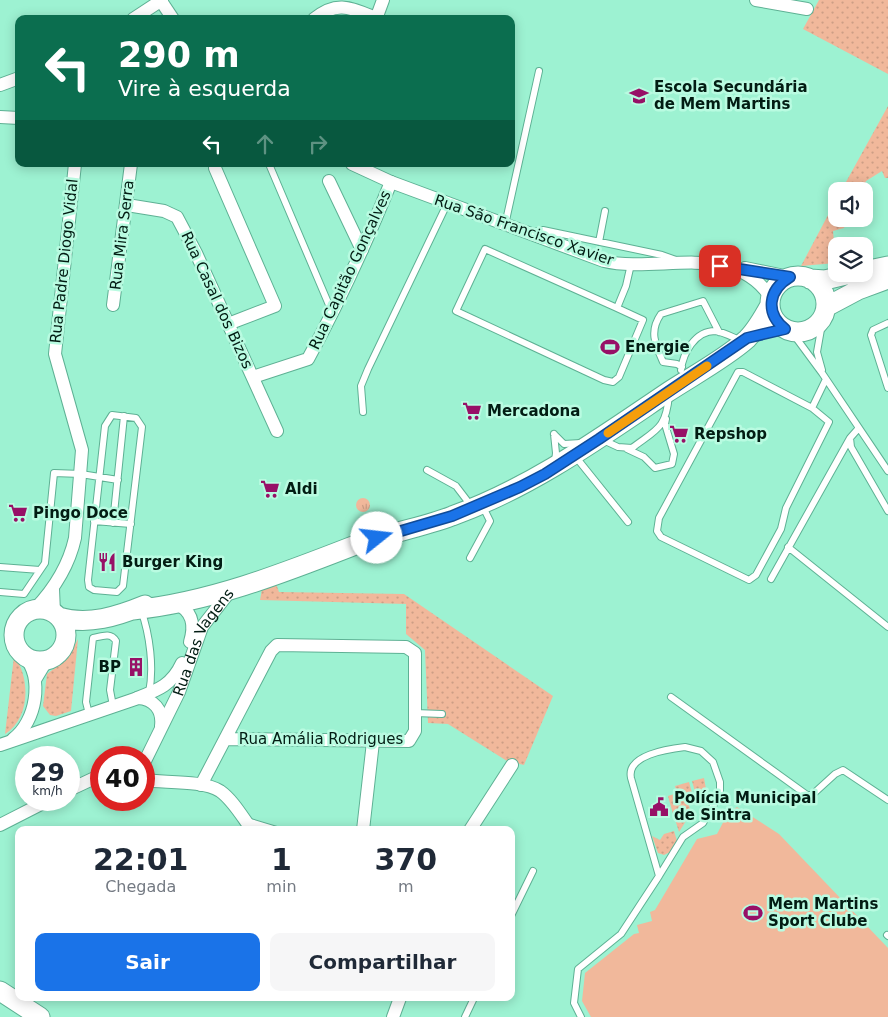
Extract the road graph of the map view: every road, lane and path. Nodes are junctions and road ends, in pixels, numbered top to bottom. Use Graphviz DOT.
graph roads {
  1 [pos="161,0"];
  2 [pos="383,0"];
  3 [pos="756,0"];
  4 [pos="807,9"];
  5 [pos="139,15"];
  6 [pos="170,15"];
  7 [pos="319,15"];
  8 [pos="367,15"];
  9 [pos="377,15"];
  10 [pos="539,71"];
  11 [pos="15,79"];
  12 [pos="0,85"];
  13 [pos="0,118"];
  14 [pos="15,118"];
  15 [pos="75,167"];
  16 [pos="131,167"];
  17 [pos="270,167"];
  18 [pos="358,167"];
  19 [pos="214,168"];
  20 [pos="329,181"];
  21 [pos="391,182"];
  22 [pos="447,204"];
  23 [pos="127,205"];
  24 [pos="605,211"];
  25 [pos="505,225"];
  26 [pos="528,234"];
  27 [pos="599,242"];
  28 [pos="362,250"];
  29 [pos="679,261"];
  30 [pos="631,264"];
  31 [pos="888,266"];
  32 [pos="731,269"];
  33 [pos="873,269"];
  34 [pos="790,277"];
  35 [pos="810,279"];
  36 [pos="828,279"];
  37 [pos="888,280"];
  38 [pos="771,302"];
  39 [pos="113,305"];
  40 [pos="617,308"];
  41 [pos="824,312"];
  42 [pos="333,314"];
  43 [pos="888,323"];
  44 [pos="228,324"];
  45 [pos="788,330"];
  46 [pos="719,332"];
  47 [pos="745,340"];
  48 [pos="684,374"];
  49 [pos="824,376"];
  50 [pos="253,377"];
  51 [pos="888,388"];
  52 [pos="669,392"];
  53 [pos="812,408"];
  54 [pos="363,412"];
  55 [pos="667,415"];
  56 [pos="124,416"];
  57 [pos="858,429"];
  58 [pos="277,431"];
  59 [pos="850,438"];
  60 [pos="595,441"];
  61 [pos="626,449"];
  62 [pos="574,455"];
  63 [pos="554,468"];
  64 [pos="427,470"];
  65 [pos="888,471"];
  66 [pos="81,474"];
  67 [pos="99,477"];
  68 [pos="118,480"];
  69 [pos="477,506"];
  70 [pos="888,511"];
  71 [pos="94,521"];
  72 [pos="628,522"];
  73 [pos="113,523"];
  74 [pos="131,524"];
  75 [pos="788,547"];
  76 [pos="470,558"];
  77 [pos="0,567"];
  78 [pos="40,570"];
  79 [pos="771,579"];
  80 [pos="234,583"];
  81 [pos="53,589"];
  82 [pos="0,592"];
  83 [pos="175,603"];
  84 [pos="137,609"];
  85 [pos="35,610"];
  86 [pos="56,615"];
  87 [pos="95,620"];
  88 [pos="16,626"];
  89 [pos="888,627"];
  90 [pos="0,639"];
  91 [pos="64,644"];
  92 [pos="14,651"];
  93 [pos="47,660"];
  94 [pos="34,680"];
  95 [pos="149,694"];
  96 [pos="671,697"];
  97 [pos="132,699"];
  98 [pos="33,702"];
  99 [pos="114,706"];
  100 [pos="415,713"];
  101 [pos="89,714"];
  102 [pos="442,714"];
  103 [pos="58,725"];
  104 [pos="160,730"];
  105 [pos="225,739"];
  106 [pos="373,742"];
  107 [pos="1,745"];
  108 [pos="152,746"];
  109 [pos="512,765"];
  110 [pos="155,781"];
  111 [pos="201,786"];
  112 [pos="888,800"];
  113 [pos="27,811"];
  114 [pos="0,825"];
  115 [pos="249,825"];
  116 [pos="363,826"];
  117 [pos="473,826"];
  118 [pos="533,871"];
  119 [pos="659,876"];
  120 [pos="515,908"];
  121 [pos="0,991"];
  122 [pos="15,1001"];
  123 [pos="15,1001"];
  124 [pos="399,1001"];
  125 [pos="473,1001"];
  126 [pos="40,1017"];
  127 [pos="394,1017"];
  128 [pos="465,1017"];
  129 [pos="581,1017"];
  1 -- 5 [label="street"];
  1 -- 6 [label="street"];
  2 -- 9 [label="street"];
  3 -- 4 [label="street"];
  7 -- 8 [label="street"];
  10 -- 25 [label="lane"];
  11 -- 12 [label="street"];
  13 -- 14 [label="street"];
  15 -- 66 [label="street, Rua Padre Diogo Vidal"];
  16 -- 23 [label="street, Rua Mira Serra"];
  17 -- 42 [label="lane"];
  18 -- 21 [label="street, Rua São Francisco Xavier"];
  19 -- 44 [label="street"];
  20 -- 28 [label="street"];
  21 -- 22 [label="street, Rua São Francisco Xavier"];
  21 -- 28 [label="street, Rua Capitão Gonçalves"];
  22 -- 25 [label="street, Rua São Francisco Xavier"];
  22 -- 54 [label="lane"];
  23 -- 39 [label="street, Rua Mira Serra"];
  23 -- 44 [label="street, Rua Casal dos Bizos"];
  24 -- 27 [label="lane"];
  25 -- 26 [label="street, Rua São Francisco Xavier"];
  26 -- 27 [label="lane"];
  26 -- 30 [label="street, Rua São Francisco Xavier"];
  27 -- 29 [label="lane"];
  28 -- 42 [label="street, Rua Capitão Gonçalves"];
  29 -- 30 [label="street, Rua São Francisco Xavier"];
  29 -- 32 [label="street, Rua São Francisco Xavier"];
  30 -- 40 [label="lane"];
  31 -- 33 [label="street"];
  32 -- 34 [label="street, Rua São Francisco Xavier"];
  32 -- 38 [label="street, Rua São Francisco Xavier"];
  34 -- 35 [label="street"];
  34 -- 38 [label="street"];
  35 -- 36 [label="street"];
  35 -- 41 [label="street"];
  37 -- 41 [label="street"];
  38 -- 45 [label="street"];
  38 -- 47 [label="street, Rua das Vagens"];
  40 -- 40 [label="lane"];
  41 -- 45 [label="street"];
  41 -- 49 [label="lane"];
  42 -- 50 [label="street, Rua Capitão Gonçalves"];
  43 -- 51 [label="lane"];
  44 -- 50 [label="street, Rua Casal dos Bizos"];
  45 -- 47 [label="street, Rua das Vagens"];
  45 -- 49 [label="lane"];
  46 -- 47 [label="lane"];
  46 -- 48 [label="lane"];
  46 -- 48 [label="lane"];
  47 -- 48 [label="street, Rua das Vagens"];
  48 -- 52 [label="street, Rua das Vagens"];
  49 -- 53 [label="lane"];
  49 -- 57 [label="lane"];
  50 -- 58 [label="street, Rua Casal dos Bizos"];
  52 -- 55 [label="lane"];
  52 -- 60 [label="street, Rua das Vagens"];
  53 -- 53 [label="lane"];
  55 -- 61 [label="lane"];
  55 -- 61 [label="lane"];
  56 -- 67 [label="lane"];
  56 -- 68 [label="lane"];
  56 -- 74 [label="lane"];
  57 -- 59 [label="lane"];
  57 -- 65 [label="lane"];
  59 -- 70 [label="lane"];
  59 -- 75 [label="lane"];
  60 -- 61 [label="lane"];
  60 -- 62 [label="street, Rua das Vagens"];
  60 -- 63 [label="lane"];
  62 -- 63 [label="street, Rua das Vagens"];
  62 -- 72 [label="lane"];
  63 -- 69 [label="street, Rua das Vagens"];
  64 -- 69 [label="lane"];
  66 -- 67 [label="lane"];
  66 -- 78 [label="lane"];
  66 -- 81 [label="street, Rua Padre Diogo Vidal"];
  67 -- 68 [label="lane"];
  67 -- 71 [label="lane"];
  68 -- 73 [label="lane"];
  69 -- 76 [label="lane"];
  69 -- 80 [label="street, Rua das Vagens"];
  71 -- 73 [label="lane"];
  71 -- 74 [label="lane"];
  73 -- 74 [label="lane"];
  75 -- 79 [label="lane"];
  75 -- 89 [label="lane"];
  77 -- 78 [label="lane"];
  78 -- 82 [label="lane"];
  80 -- 83 [label="street"];
  80 -- 84 [label="street"];
  80 -- 104 [label="street, Rua das Vagens"];
  81 -- 85 [label="street, Rua Padre Diogo Vidal"];
  81 -- 86 [label="street, Rua Padre Diogo Vidal"];
  83 -- 84 [label="street"];
  83 -- 95 [label="street, Rua das Vagens"];
  84 -- 87 [label="street"];
  84 -- 95 [label="lane"];
  85 -- 86 [label="street"];
  85 -- 88 [label="street"];
  86 -- 87 [label="street"];
  86 -- 91 [label="street"];
  87 -- 91 [label="street"];
  88 -- 90 [label="street"];
  88 -- 92 [label="street"];
  91 -- 93 [label="street"];
  92 -- 93 [label="street"];
  92 -- 94 [label="street"];
  93 -- 94 [label="street"];
  94 -- 98 [label="street"];
  95 -- 97 [label="street, Rua das Vagens"];
  96 -- 112 [label="lane"];
  97 -- 99 [label="street, Rua das Vagens"];
  97 -- 104 [label="street"];
  98 -- 103 [label="street"];
  98 -- 107 [label="street"];
  99 -- 101 [label="street, Rua das Vagens"];
  99 -- 101 [label="lane"];
  100 -- 102 [label="lane"];
  100 -- 105 [label="street, Rua Amália Rodrigues"];
  100 -- 106 [label="street, Rua Amália Rodrigues"];
  101 -- 103 [label="street, Rua das Vagens"];
  103 -- 107 [label="street, Rua das Vagens"];
  104 -- 108 [label="street, Rua das Vagens"];
  105 -- 106 [label="street, Rua Amália Rodrigues"];
  105 -- 111 [label="street, Rua Amália Rodrigues"];
  106 -- 116 [label="street"];
  109 -- 117 [label="street"];
  110 -- 111 [label="street"];
  111 -- 115 [label="street"];
  113 -- 114 [label="street"];
  118 -- 120 [label="lane"];
  119 -- 119 [label="lane"];
  119 -- 129 [label="lane"];
  121 -- 123 [label="street"];
  122 -- 126 [label="street"];
  124 -- 127 [label="street"];
  125 -- 128 [label="lane"];
}
